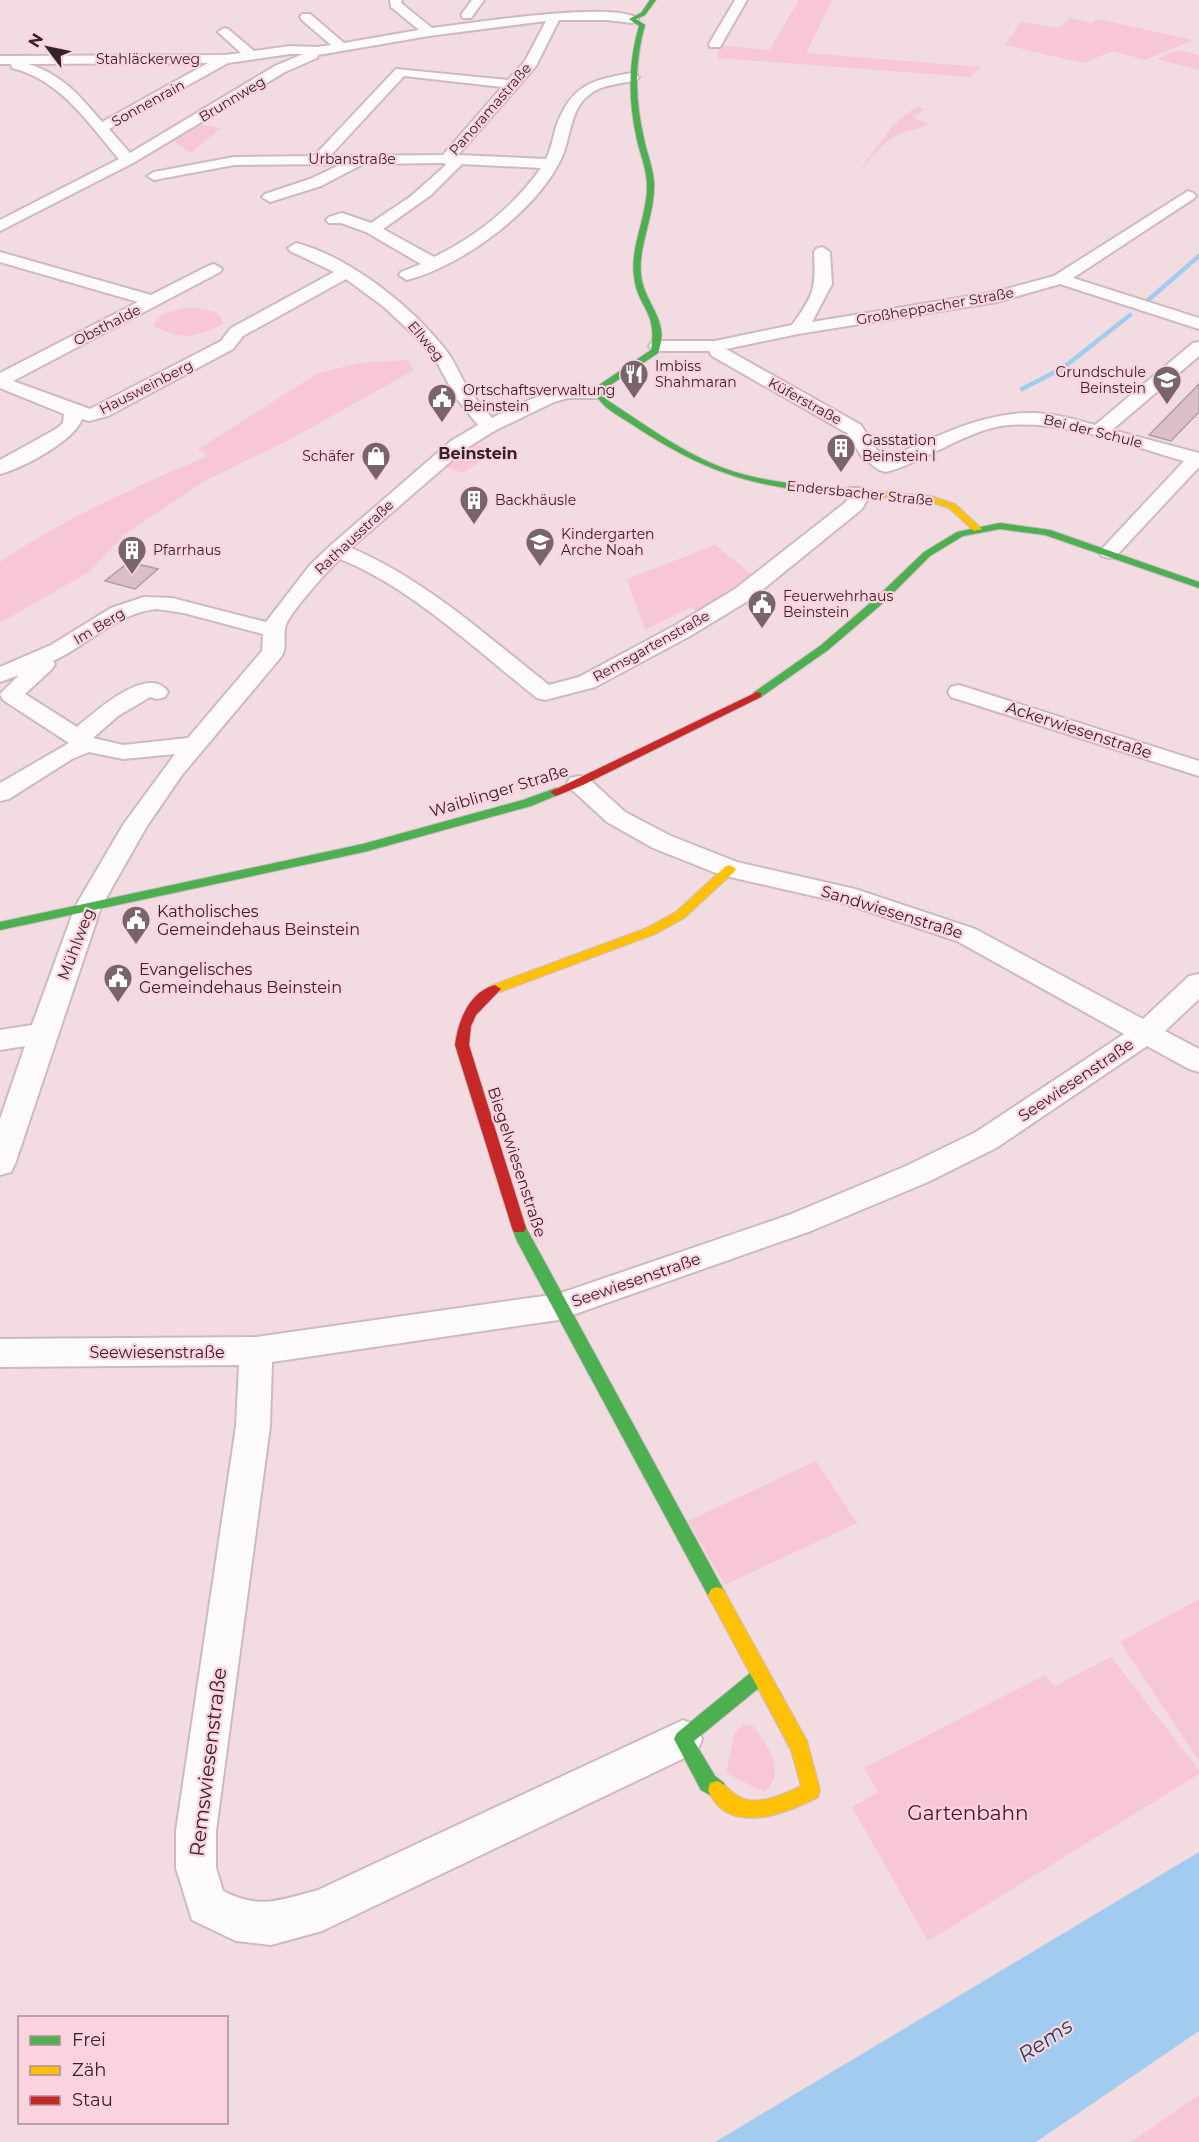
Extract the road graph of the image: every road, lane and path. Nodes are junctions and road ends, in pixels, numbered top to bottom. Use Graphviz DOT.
graph roads {
  1 [pos="396,0"];
  2 [pos="478,0"];
  3 [pos="653,0"];
  4 [pos="741,0"];
  5 [pos="553,13"];
  6 [pos="467,15"];
  7 [pos="306,17"];
  8 [pos="632,19"];
  9 [pos="224,32"];
  10 [pos="429,32"];
  11 [pos="715,44"];
  12 [pos="340,46"];
  13 [pos="250,54"];
  14 [pos="225,59"];
  15 [pos="0,61"];
  16 [pos="26,63"];
  17 [pos="632,77"];
  18 [pos="511,84"];
  19 [pos="101,128"];
  20 [pos="319,159"];
  21 [pos="447,159"];
  22 [pos="128,160"];
  23 [pos="358,160"];
  24 [pos="551,164"];
  25 [pos="154,176"];
  26 [pos="1188,196"];
  27 [pos="270,197"];
  28 [pos="334,220"];
  29 [pos="0,226"];
  30 [pos="372,229"];
  31 [pos="296,248"];
  32 [pos="822,252"];
  33 [pos="0,257"];
  34 [pos="435,265"];
  35 [pos="214,269"];
  36 [pos="345,273"];
  37 [pos="407,275"];
  38 [pos="1060,279"];
  39 [pos="154,301"];
  40 [pos="1199,324"];
  41 [pos="798,329"];
  42 [pos="658,346"];
  43 [pos="715,346"];
  44 [pos="1199,347"];
  45 [pos="0,381"];
  46 [pos="600,394"];
  47 [pos="73,409"];
  48 [pos="489,426"];
  49 [pos="1099,431"];
  50 [pos="1198,459"];
  51 [pos="886,466"];
  52 [pos="0,468"];
  53 [pos="856,492"];
  54 [pos="977,529"];
  55 [pos="337,550"];
  56 [pos="1109,552"];
  57 [pos="1199,585"];
  58 [pos="273,629"];
  59 [pos="58,651"];
  60 [pos="0,675"];
  61 [pos="157,692"];
  62 [pos="959,692"];
  63 [pos="83,741"];
  64 [pos="194,745"];
  65 [pos="1199,769"];
  66 [pos="579,783"];
  67 [pos="0,794"];
  68 [pos="730,869"];
  69 [pos="88,907"];
  70 [pos="0,926"];
  71 [pos="1199,983"];
  72 [pos="1147,1032"];
  73 [pos="43,1033"];
  74 [pos="0,1040"];
  75 [pos="1199,1062"];
  76 [pos="0,1164"];
  77 [pos="558,1307"];
  78 [pos="256,1351"];
  79 [pos="0,1353"];
  80 [pos="760,1676"];
  81 [pos="683,1739"];
  1 -- 10 [label="street"];
  2 -- 6 [label="street"];
  3 -- 8 [label="street"];
  4 -- 11 [label="street"];
  5 -- 8 [label="street, Brunnweg"];
  5 -- 10 [label="street, Brunnweg"];
  5 -- 18 [label="street, Panoramastraße"];
  7 -- 12 [label="street"];
  8 -- 17 [label="street"];
  9 -- 13 [label="street, Brunnweg"];
  10 -- 12 [label="street, Brunnweg"];
  12 -- 13 [label="street, Brunnweg"];
  12 -- 22 [label="street, Brunnweg"];
  13 -- 14 [label="street, Brunnweg"];
  14 -- 16 [label="street, Stahläckerweg"];
  14 -- 19 [label="street, Sonnenrain"];
  15 -- 16 [label="street"];
  16 -- 19 [label="street"];
  17 -- 24 [label="street"];
  17 -- 42 [label="street"];
  18 -- 20 [label="street"];
  18 -- 21 [label="street, Panoramastraße"];
  19 -- 22 [label="street"];
  20 -- 23 [label="street, Urbanstraße"];
  20 -- 25 [label="street, Urbanstraße"];
  21 -- 23 [label="street, Urbanstraße"];
  21 -- 24 [label="street, Urbanstraße"];
  21 -- 30 [label="street, Panoramastraße"];
  22 -- 29 [label="street"];
  23 -- 27 [label="street"];
  24 -- 34 [label="street"];
  26 -- 38 [label="street, Großheppacher Straße"];
  28 -- 30 [label="street"];
  30 -- 34 [label="street"];
  31 -- 36 [label="street, Ellweg"];
  32 -- 41 [label="street"];
  33 -- 39 [label="street"];
  34 -- 37 [label="street"];
  35 -- 39 [label="street, Obsthalde"];
  36 -- 47 [label="street, Hausweinberg"];
  36 -- 48 [label="street, Ellweg"];
  38 -- 40 [label="street"];
  38 -- 41 [label="street, Großheppacher Straße"];
  39 -- 45 [label="street, Obsthalde"];
  41 -- 43 [label="street, Großheppacher Straße"];
  42 -- 43 [label="street, Großheppacher Straße"];
  42 -- 46 [label="street"];
  43 -- 51 [label="street, Küferstraße"];
  44 -- 49 [label="street"];
  45 -- 47 [label="street"];
  46 -- 48 [label="street, Rathausstraße"];
  46 -- 53 [label="street, Endersbacher Straße"];
  47 -- 52 [label="street, Hausweinberg"];
  48 -- 55 [label="street, Rathausstraße"];
  49 -- 50 [label="street, Bei der Schule"];
  49 -- 51 [label="street, Bei der Schule"];
  50 -- 56 [label="street"];
  53 -- 54 [label="street, Endersbacher Straße"];
  53 -- 55 [label="street, Remsgartenstraße"];
  54 -- 56 [label="street"];
  54 -- 66 [label="street, Waiblinger Straße"];
  55 -- 58 [label="street, Rathausstraße"];
  56 -- 57 [label="street"];
  58 -- 59 [label="street, Im Berg"];
  58 -- 64 [label="street, Rathausstraße"];
  59 -- 60 [label="street, Im Berg"];
  59 -- 63 [label="street"];
  61 -- 63 [label="street"];
  62 -- 65 [label="street, Ackerwiesenstraße"];
  63 -- 64 [label="street"];
  63 -- 67 [label="street"];
  64 -- 69 [label="street, Mühlweg"];
  66 -- 68 [label="street, Sandwiesenstraße"];
  66 -- 69 [label="street, Waiblinger Straße"];
  68 -- 72 [label="street, Sandwiesenstraße"];
  68 -- 77 [label="street, Biegelwiesenstraße"];
  69 -- 70 [label="street, Waiblinger Straße"];
  69 -- 73 [label="street, Mühlweg"];
  71 -- 72 [label="street, Seewiesenstraße"];
  72 -- 75 [label="street, Sandwiesenstraße"];
  72 -- 77 [label="street, Seewiesenstraße"];
  73 -- 74 [label="street"];
  73 -- 76 [label="street, Mühlweg"];
  77 -- 78 [label="street, Seewiesenstraße"];
  77 -- 80 [label="street, Biegelwiesenstraße"];
  78 -- 79 [label="street, Seewiesenstraße"];
  78 -- 81 [label="street, Remswiesenstraße"];
  80 -- 81 [label="street"];
  80 -- 81 [label="street, Biegelwiesenstraße"];
}
